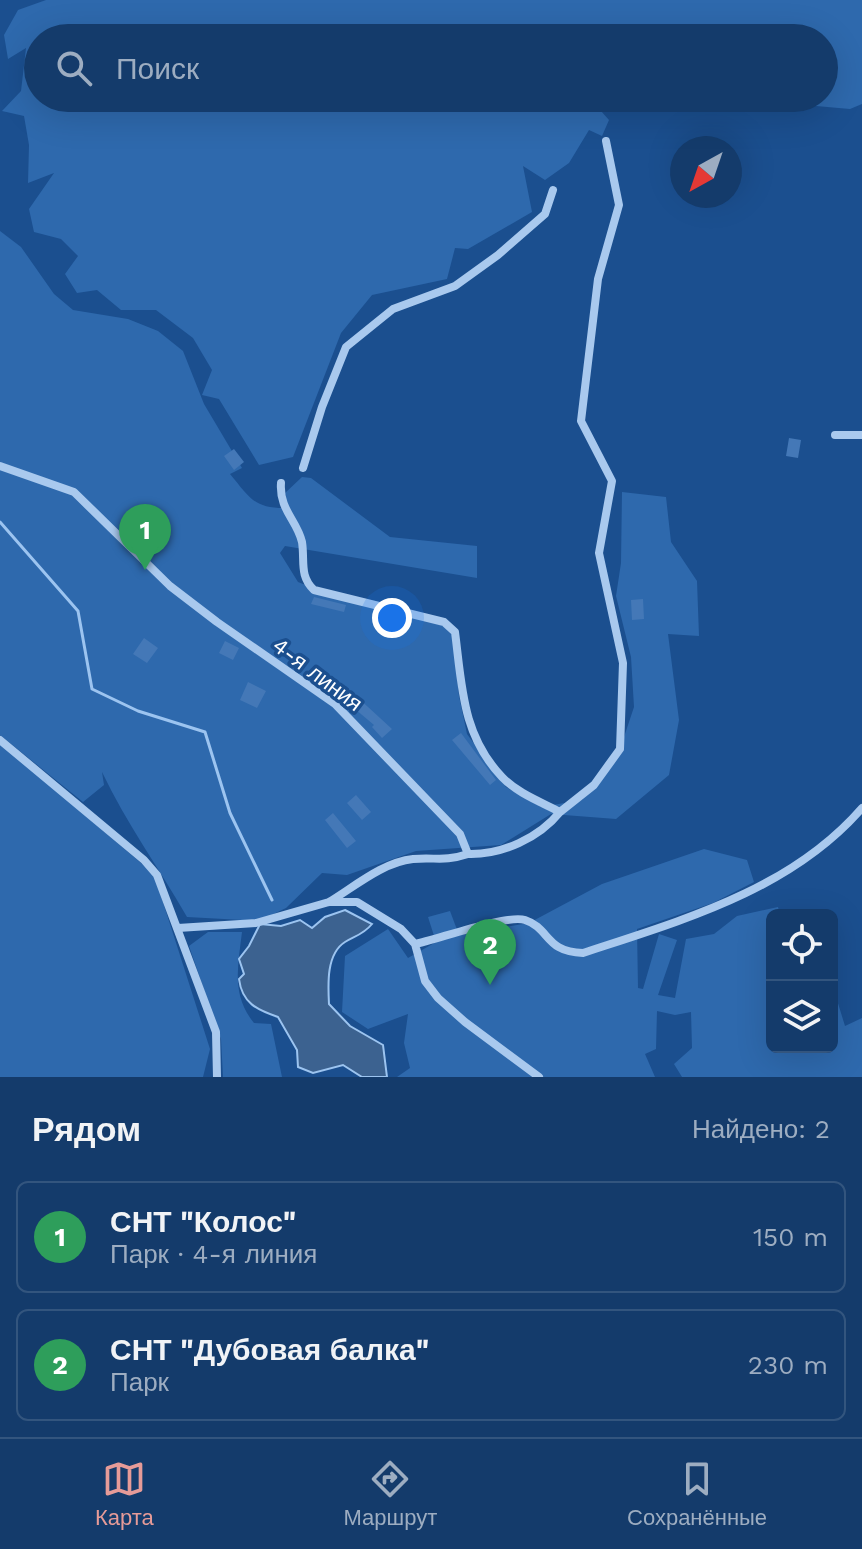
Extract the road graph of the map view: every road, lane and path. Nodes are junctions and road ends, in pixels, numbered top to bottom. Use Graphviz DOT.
graph roads {
  1 [pos="606,141"];
  2 [pos="553,190"];
  3 [pos="835,435"];
  4 [pos="862,435"];
  5 [pos="0,466"];
  6 [pos="303,468"];
  7 [pos="281,483"];
  8 [pos="0,740"];
  9 [pos="862,808"];
  10 [pos="560,812"];
  11 [pos="468,854"];
  12 [pos="329,902"];
  13 [pos="178,928"];
  14 [pos="415,944"];
  15 [pos="217,1077"];
  16 [pos="539,1077"];
  1 -- 10 [label="street"];
  2 -- 6 [label="street"];
  3 -- 4 [label="street"];
  5 -- 11 [label="street, 4-я линия"];
  7 -- 10 [label="street"];
  8 -- 13 [label="street"];
  9 -- 14 [label="street"];
  10 -- 11 [label="street"];
  11 -- 12 [label="street"];
  12 -- 13 [label="street"];
  12 -- 14 [label="street"];
  13 -- 15 [label="street"];
  14 -- 16 [label="street"];
}
